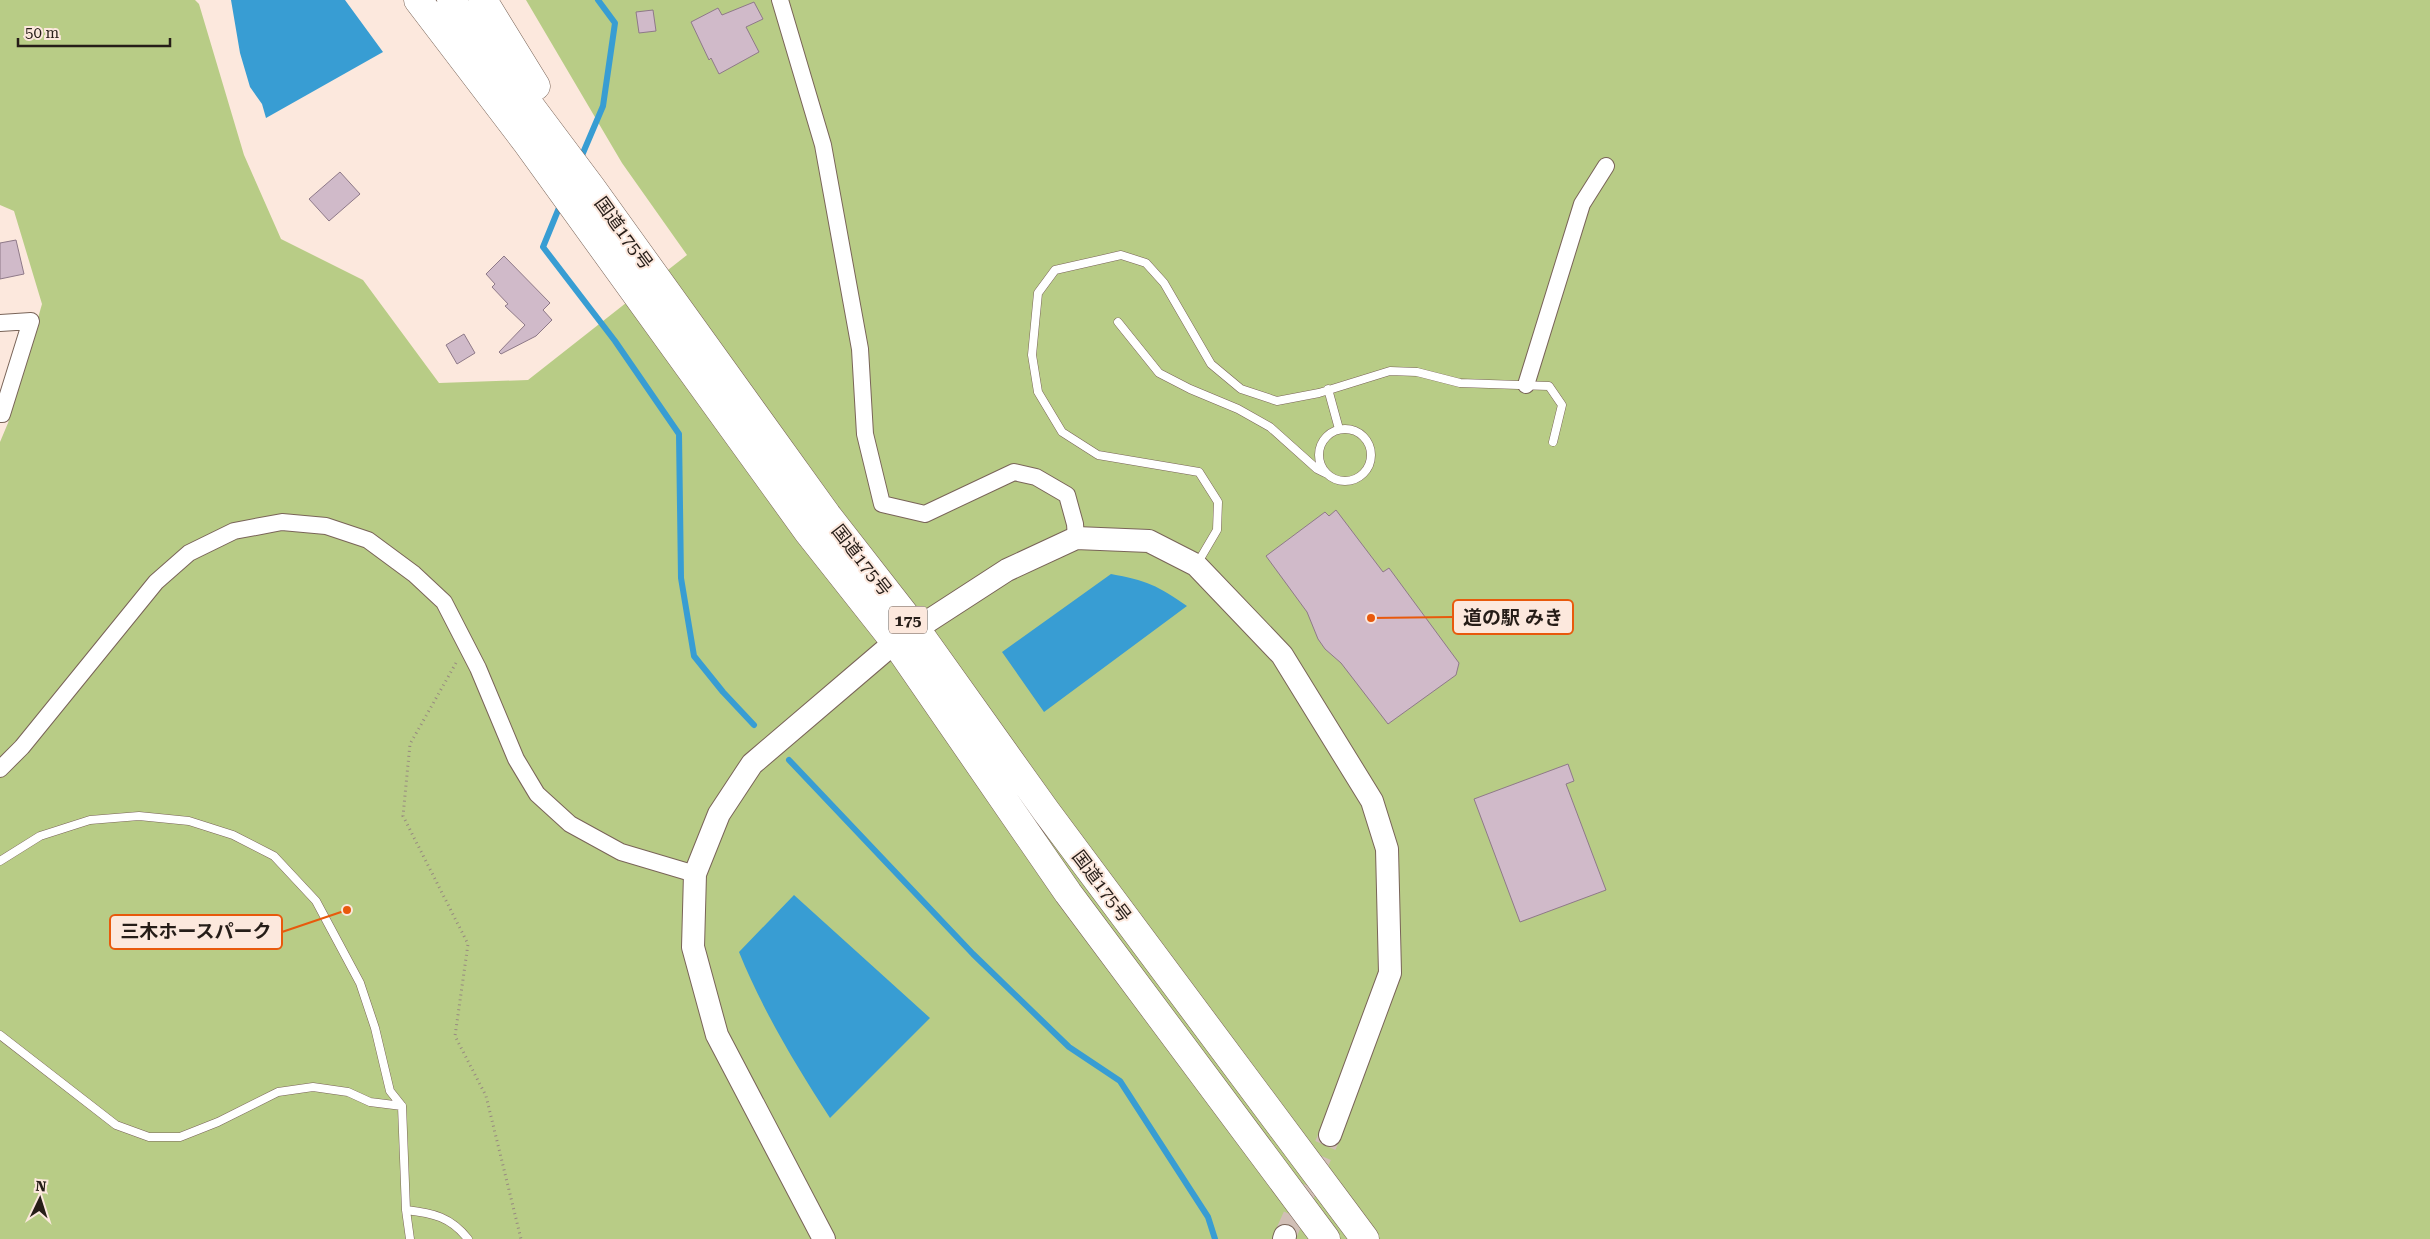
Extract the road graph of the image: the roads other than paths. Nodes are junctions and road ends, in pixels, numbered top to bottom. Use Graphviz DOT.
graph roads {
  1 [pos="418,0"];
  2 [pos="451,0"];
  3 [pos="483,0"];
  4 [pos="780,0"];
  5 [pos="1606,166"];
  6 [pos="591,187"];
  7 [pos="1118,322"];
  8 [pos="0,323"];
  9 [pos="1526,385"];
  10 [pos="1328,390"];
  11 [pos="0,414"];
  12 [pos="1339,429"];
  13 [pos="1553,442"];
  14 [pos="1325,473"];
  15 [pos="1076,538"];
  16 [pos="1196,566"];
  17 [pos="905,636"];
  18 [pos="0,769"];
  19 [pos="0,861"];
  20 [pos="695,874"];
  21 [pos="0,1035"];
  22 [pos="402,1106"];
  23 [pos="1330,1135"];
  24 [pos="406,1210"];
  25 [pos="410,1239"];
  26 [pos="468,1239"];
  27 [pos="824,1239"];
  28 [pos="1326,1239"];
  29 [pos="1365,1239"];
  1 -- 17 [label="highway, 国道175号 / 175"];
  2 -- 6 [label="highway, 国道175号 / 175"];
  3 -- 6 [label="highway"];
  4 -- 15 [label="street"];
  5 -- 9 [label="street"];
  6 -- 17 [label="highway, 国道175号 / 175"];
  7 -- 14 [label="lane"];
  8 -- 11 [label="street"];
  9 -- 10 [label="lane"];
  9 -- 13 [label="lane"];
  10 -- 12 [label="lane"];
  10 -- 16 [label="lane"];
  12 -- 14 [label="lane"];
  12 -- 14 [label="lane"];
  15 -- 16 [label="street"];
  15 -- 17 [label="street"];
  16 -- 23 [label="street"];
  17 -- 20 [label="street"];
  17 -- 28 [label="highway, 国道175号 / 175"];
  17 -- 29 [label="highway, 国道175号 / 175"];
  18 -- 20 [label="street"];
  19 -- 22 [label="lane"];
  20 -- 27 [label="street"];
  21 -- 22 [label="lane"];
  22 -- 24 [label="lane"];
  24 -- 25 [label="lane"];
  24 -- 26 [label="lane"];
}
